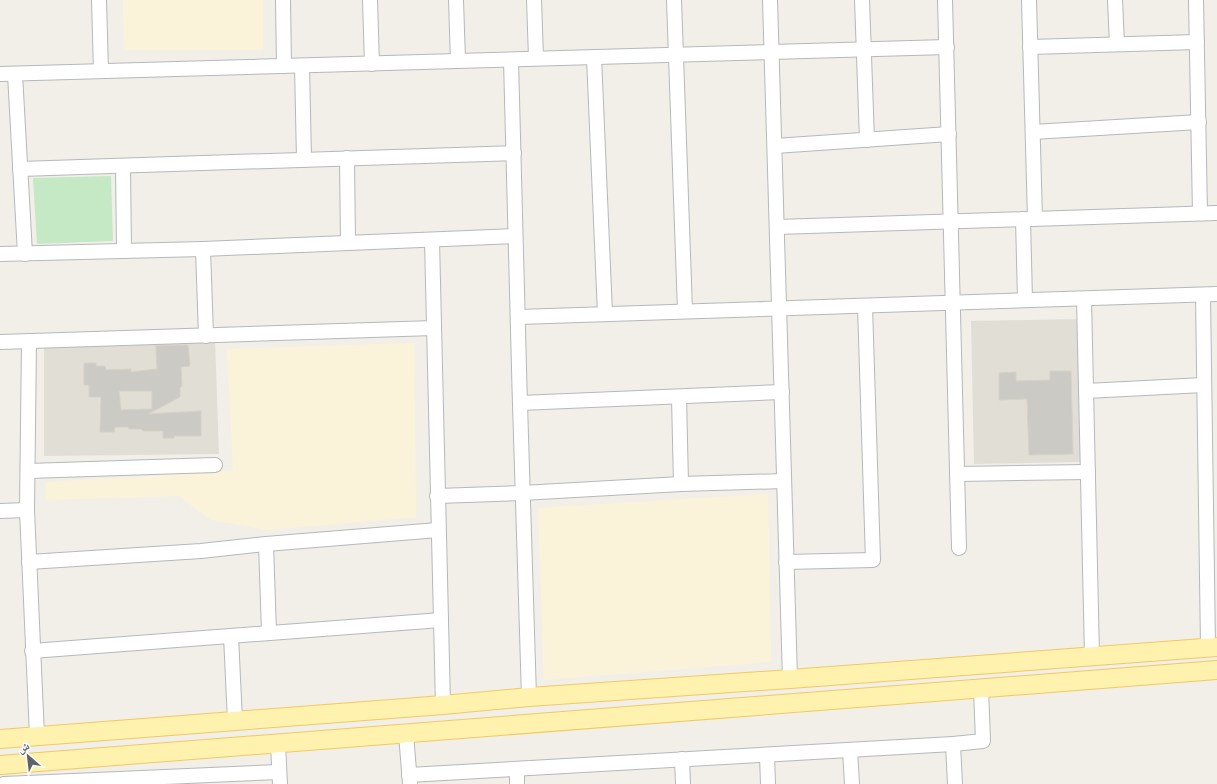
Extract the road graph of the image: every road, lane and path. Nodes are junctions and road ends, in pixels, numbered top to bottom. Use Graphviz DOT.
graph roads {
  1 [pos="99,0"];
  2 [pos="283,0"];
  3 [pos="370,0"];
  4 [pos="456,0"];
  5 [pos="534,0"];
  6 [pos="674,0"];
  7 [pos="770,0"];
  8 [pos="862,0"];
  9 [pos="946,0"];
  10 [pos="1029,0"];
  11 [pos="1115,0"];
  12 [pos="1196,0"];
  13 [pos="1197,42"];
  14 [pos="1117,44"];
  15 [pos="947,47"];
  16 [pos="1030,47"];
  17 [pos="864,50"];
  18 [pos="772,52"];
  19 [pos="677,55"];
  20 [pos="594,57"];
  21 [pos="536,58"];
  22 [pos="511,60"];
  23 [pos="458,61"];
  24 [pos="372,64"];
  25 [pos="284,66"];
  26 [pos="302,66"];
  27 [pos="101,71"];
  28 [pos="0,74"];
  29 [pos="15,74"];
  30 [pos="1199,122"];
  31 [pos="1033,132"];
  32 [pos="949,134"];
  33 [pos="867,140"];
  34 [pos="774,146"];
  35 [pos="514,153"];
  36 [pos="347,158"];
  37 [pos="304,160"];
  38 [pos="123,166"];
  39 [pos="20,169"];
  40 [pos="1200,213"];
  41 [pos="1217,213"];
  42 [pos="1029,219"];
  43 [pos="951,221"];
  44 [pos="777,227"];
  45 [pos="515,236"];
  46 [pos="432,240"];
  47 [pos="348,243"];
  48 [pos="204,249"];
  49 [pos="124,251"];
  50 [pos="0,254"];
  51 [pos="25,254"];
  52 [pos="1217,294"];
  53 [pos="1203,295"];
  54 [pos="1084,298"];
  55 [pos="1025,300"];
  56 [pos="953,303"];
  57 [pos="865,306"];
  58 [pos="779,308"];
  59 [pos="686,311"];
  60 [pos="605,314"];
  61 [pos="518,317"];
  62 [pos="434,328"];
  63 [pos="206,336"];
  64 [pos="29,341"];
  65 [pos="0,342"];
  66 [pos="1204,385"];
  67 [pos="1086,391"];
  68 [pos="782,392"];
  69 [pos="679,397"];
  70 [pos="520,403"];
  71 [pos="215,465"];
  72 [pos="28,471"];
  73 [pos="1088,472"];
  74 [pos="957,474"];
  75 [pos="784,481"];
  76 [pos="681,484"];
  77 [pos="522,492"];
  78 [pos="437,496"];
  79 [pos="27,510"];
  80 [pos="0,511"];
  81 [pos="438,530"];
  82 [pos="266,544"];
  83 [pos="959,548"];
  84 [pos="1212,551"];
  85 [pos="29,562"];
  86 [pos="786,562"];
  87 [pos="441,620"];
  88 [pos="270,633"];
  89 [pos="231,636"];
  90 [pos="1212,647"];
  91 [pos="32,651"];
  92 [pos="1092,656"];
  93 [pos="1217,670"];
  94 [pos="790,679"];
  95 [pos="715,684"];
  96 [pos="981,688"];
  97 [pos="529,697"];
  98 [pos="443,705"];
  99 [pos="716,710"];
  100 [pos="235,721"];
  101 [pos="406,734"];
  102 [pos="37,736"];
  103 [pos="0,739"];
  104 [pos="278,744"];
  105 [pos="953,744"];
  106 [pos="850,750"];
  107 [pos="767,754"];
  108 [pos="119,756"];
  109 [pos="682,759"];
  110 [pos="0,765"];
  111 [pos="517,769"];
  112 [pos="280,778"];
  113 [pos="410,779"];
  114 [pos="121,782"];
  115 [pos="4,784"];
  116 [pos="517,784"];
  117 [pos="683,784"];
  118 [pos="768,784"];
  119 [pos="852,784"];
  120 [pos="955,784"];
  1 -- 27 [label="street"];
  2 -- 25 [label="street"];
  3 -- 24 [label="street"];
  4 -- 23 [label="street"];
  5 -- 21 [label="street"];
  6 -- 19 [label="street"];
  7 -- 18 [label="street"];
  8 -- 17 [label="street"];
  9 -- 15 [label="street"];
  10 -- 16 [label="street"];
  11 -- 14 [label="street"];
  12 -- 13 [label="street"];
  13 -- 14 [label="street"];
  13 -- 30 [label="street"];
  14 -- 16 [label="street"];
  15 -- 17 [label="street"];
  15 -- 32 [label="street"];
  16 -- 31 [label="street"];
  17 -- 18 [label="street"];
  17 -- 33 [label="street"];
  18 -- 19 [label="street"];
  18 -- 34 [label="street"];
  19 -- 20 [label="street"];
  19 -- 59 [label="street"];
  20 -- 21 [label="street"];
  20 -- 60 [label="street"];
  21 -- 22 [label="street"];
  22 -- 23 [label="street"];
  22 -- 35 [label="street"];
  23 -- 24 [label="street"];
  24 -- 26 [label="street"];
  25 -- 26 [label="street"];
  25 -- 27 [label="street"];
  26 -- 37 [label="street"];
  27 -- 29 [label="street"];
  28 -- 29 [label="street"];
  29 -- 39 [label="street"];
  30 -- 31 [label="street"];
  30 -- 40 [label="street"];
  31 -- 42 [label="street"];
  32 -- 33 [label="street"];
  32 -- 43 [label="street"];
  33 -- 34 [label="street"];
  34 -- 44 [label="street"];
  35 -- 36 [label="street"];
  35 -- 45 [label="street"];
  36 -- 37 [label="street"];
  36 -- 47 [label="street"];
  37 -- 38 [label="street"];
  38 -- 39 [label="street"];
  38 -- 49 [label="street"];
  39 -- 51 [label="street"];
  40 -- 41 [label="street"];
  40 -- 42 [label="street"];
  42 -- 43 [label="street"];
  42 -- 55 [label="street"];
  43 -- 44 [label="street"];
  43 -- 56 [label="street"];
  44 -- 58 [label="street"];
  45 -- 46 [label="street"];
  45 -- 61 [label="street"];
  46 -- 47 [label="street"];
  46 -- 62 [label="street"];
  47 -- 48 [label="street"];
  48 -- 49 [label="street"];
  48 -- 63 [label="street"];
  49 -- 51 [label="street"];
  50 -- 51 [label="street"];
  52 -- 53 [label="street"];
  53 -- 54 [label="street"];
  53 -- 66 [label="street"];
  54 -- 55 [label="street"];
  54 -- 67 [label="street"];
  55 -- 56 [label="street"];
  56 -- 57 [label="street"];
  56 -- 74 [label="street"];
  57 -- 58 [label="street"];
  57 -- 86 [label="street"];
  58 -- 59 [label="street"];
  58 -- 68 [label="street"];
  59 -- 60 [label="street"];
  60 -- 61 [label="street"];
  61 -- 70 [label="street"];
  62 -- 63 [label="street"];
  62 -- 78 [label="street"];
  63 -- 64 [label="street"];
  64 -- 65 [label="street"];
  64 -- 72 [label="street"];
  66 -- 67 [label="street"];
  66 -- 84 [label="street"];
  67 -- 73 [label="street"];
  68 -- 69 [label="street"];
  68 -- 75 [label="street"];
  69 -- 70 [label="street"];
  69 -- 76 [label="street"];
  70 -- 77 [label="street"];
  71 -- 72 [label="street"];
  72 -- 79 [label="street"];
  73 -- 74 [label="street"];
  73 -- 92 [label="street"];
  74 -- 83 [label="street"];
  75 -- 76 [label="street"];
  75 -- 86 [label="street"];
  76 -- 77 [label="street"];
  77 -- 78 [label="street"];
  77 -- 97 [label="street"];
  78 -- 81 [label="street"];
  79 -- 80 [label="street"];
  79 -- 85 [label="street"];
  81 -- 82 [label="street"];
  81 -- 87 [label="street"];
  82 -- 85 [label="street"];
  82 -- 88 [label="street"];
  84 -- 90 [label="street"];
  85 -- 91 [label="street"];
  86 -- 94 [label="street"];
  87 -- 88 [label="street"];
  87 -- 98 [label="street"];
  88 -- 89 [label="street"];
  89 -- 91 [label="street"];
  89 -- 100 [label="street"];
  90 -- 92 [label="main road"];
  91 -- 102 [label="street"];
  92 -- 94 [label="main road"];
  93 -- 96 [label="main road"];
  94 -- 95 [label="main road"];
  95 -- 97 [label="main road"];
  95 -- 99 [label="main road"];
  96 -- 99 [label="main road"];
  96 -- 105 [label="street"];
  97 -- 98 [label="main road"];
  98 -- 100 [label="main road"];
  99 -- 101 [label="main road"];
  100 -- 102 [label="main road"];
  101 -- 104 [label="main road"];
  101 -- 113 [label="street"];
  102 -- 103 [label="main road"];
  104 -- 108 [label="main road"];
  104 -- 112 [label="street"];
  105 -- 106 [label="street"];
  105 -- 120 [label="street"];
  106 -- 107 [label="street"];
  106 -- 119 [label="street"];
  107 -- 109 [label="street"];
  107 -- 118 [label="street"];
  108 -- 110 [label="main road"];
  108 -- 114 [label="street"];
  109 -- 111 [label="street"];
  109 -- 117 [label="street"];
  111 -- 113 [label="street"];
  111 -- 116 [label="street"];
  112 -- 114 [label="street"];
  114 -- 115 [label="street"];
}
